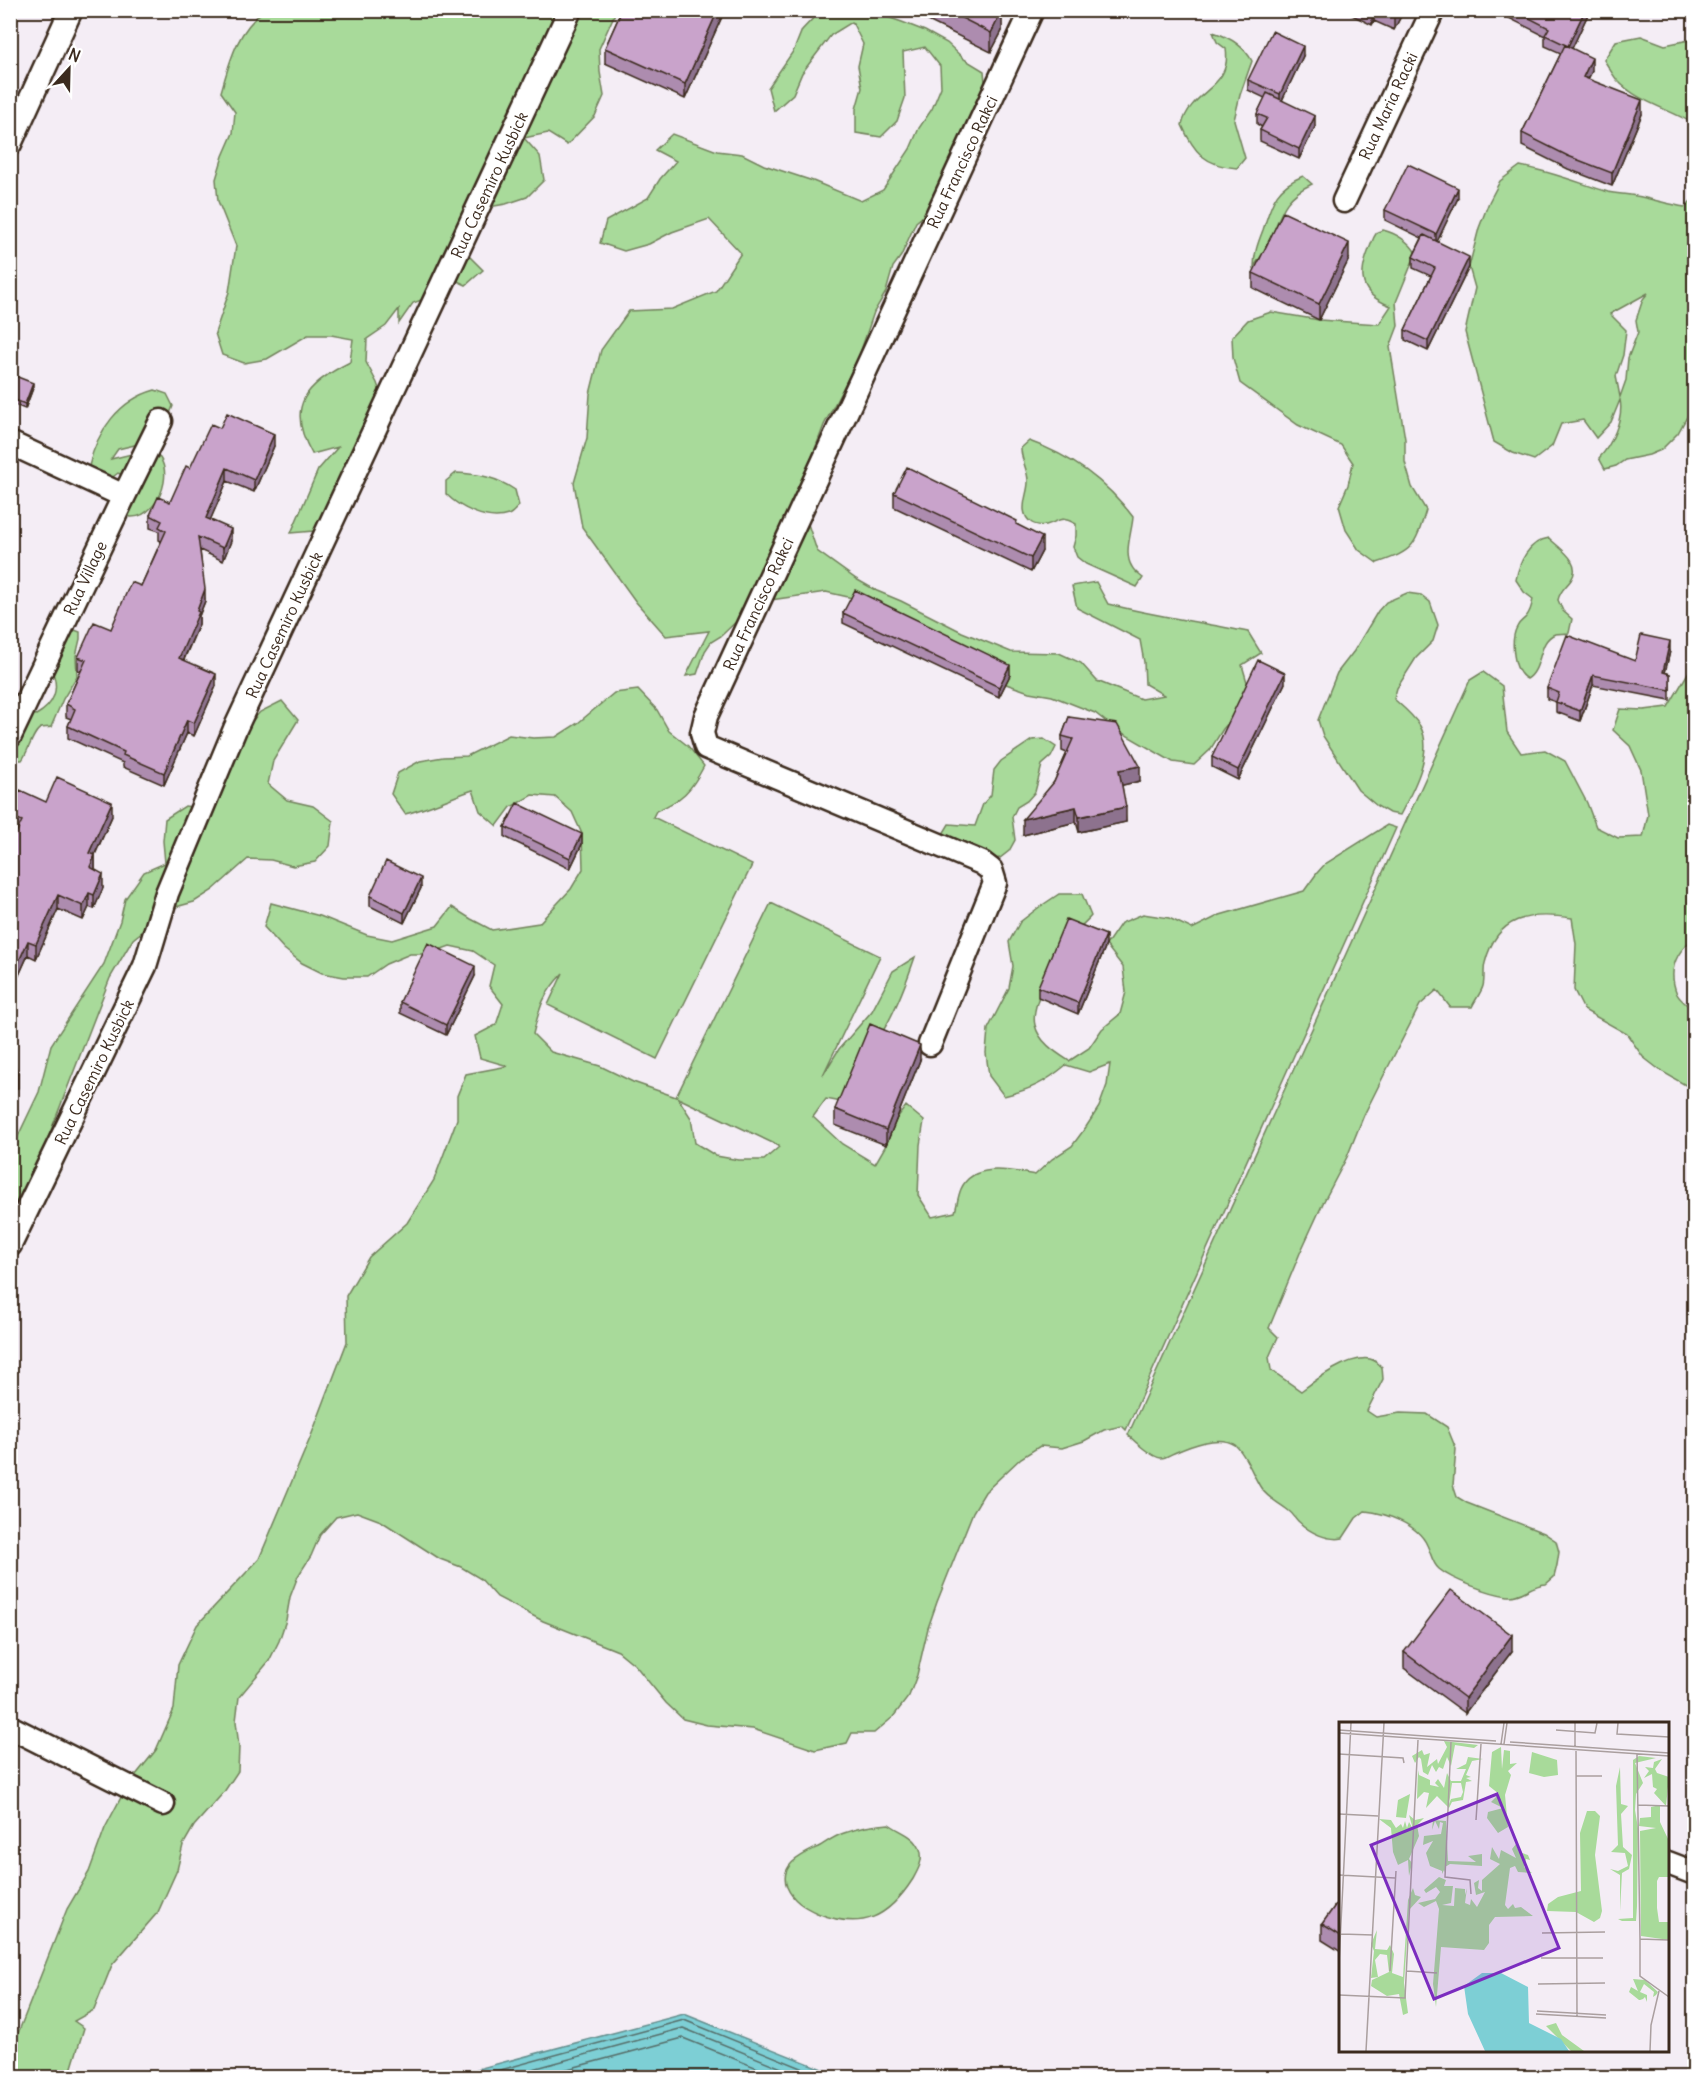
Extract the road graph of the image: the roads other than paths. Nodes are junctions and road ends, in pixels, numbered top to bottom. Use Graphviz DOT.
graph roads {
  1 [pos="71,10"];
  2 [pos="570,10"];
  3 [pos="1032,10"];
  4 [pos="1433,10"];
  5 [pos="10,144"];
  6 [pos="1344,201"];
  7 [pos="161,421"];
  8 [pos="10,443"];
  9 [pos="124,496"];
  10 [pos="10,736"];
  11 [pos="930,1044"];
  12 [pos="10,1245"];
  13 [pos="10,1727"];
  14 [pos="163,1804"];
  15 [pos="1669,1863"];
  16 [pos="1695,1873"];
  1 -- 5 [label="street"];
  2 -- 12 [label="street, Rua Casemiro Kusbick"];
  3 -- 11 [label="street, Rua Francisco Rakci"];
  4 -- 6 [label="street, Rua Maria Racki"];
  7 -- 9 [label="street, Rua Village"];
  8 -- 9 [label="street"];
  9 -- 10 [label="street, Rua Village"];
  13 -- 14 [label="street"];
  15 -- 16 [label="street"];
}
